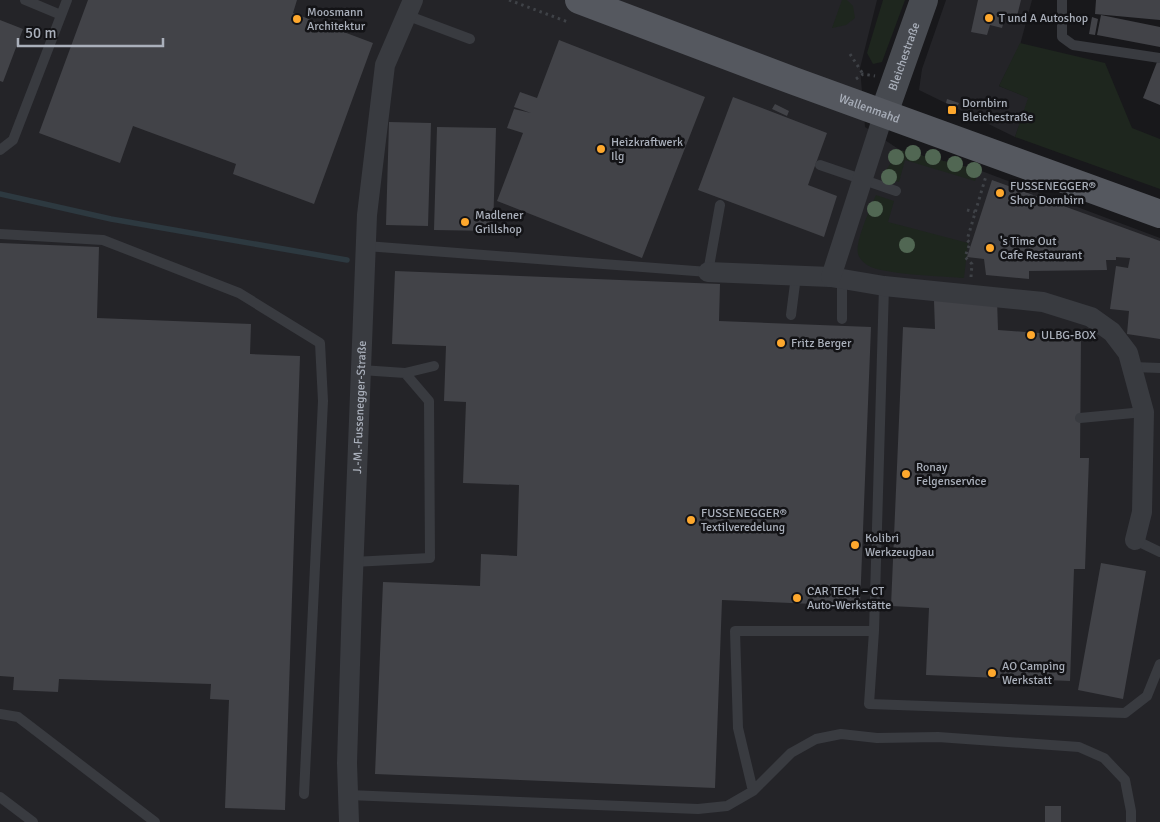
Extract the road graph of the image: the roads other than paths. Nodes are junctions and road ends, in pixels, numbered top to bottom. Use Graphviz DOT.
graph roads {
  1 [pos="25,0"];
  2 [pos="67,0"];
  3 [pos="579,0"];
  4 [pos="924,0"];
  5 [pos="1062,0"];
  6 [pos="410,7"];
  7 [pos="61,15"];
  8 [pos="470,39"];
  9 [pos="1160,58"];
  10 [pos="884,113"];
  11 [pos="0,150"];
  12 [pos="820,165"];
  13 [pos="862,180"];
  14 [pos="896,191"];
  15 [pos="720,205"];
  16 [pos="1160,214"];
  17 [pos="0,234"];
  18 [pos="366,246"];
  19 [pos="708,272"];
  20 [pos="796,276"];
  21 [pos="836,278"];
  22 [pos="884,286"];
  23 [pos="791,315"];
  24 [pos="842,319"];
  25 [pos="434,366"];
  26 [pos="1133,367"];
  27 [pos="1160,368"];
  28 [pos="361,370"];
  29 [pos="405,373"];
  30 [pos="1144,412"];
  31 [pos="1080,418"];
  32 [pos="1135,540"];
  33 [pos="1160,552"];
  34 [pos="353,562"];
  35 [pos="874,631"];
  36 [pos="1160,664"];
  37 [pos="0,714"];
  38 [pos="753,791"];
  39 [pos="304,794"];
  40 [pos="348,795"];
  41 [pos="0,797"];
  42 [pos="33,822"];
  43 [pos="155,822"];
  44 [pos="349,822"];
  45 [pos="1131,822"];
  1 -- 7 [label="lane"];
  2 -- 7 [label="lane"];
  3 -- 10 [label="main road, Wallenmahd"];
  4 -- 10 [label="main road, Bleichestraße"];
  5 -- 9 [label="lane"];
  6 -- 8 [label="lane"];
  6 -- 18 [label="street, J.-M.-Fussenegger-Straße"];
  7 -- 11 [label="lane"];
  10 -- 13 [label="street"];
  10 -- 16 [label="main road, Wallenmahd"];
  12 -- 13 [label="lane"];
  13 -- 14 [label="lane"];
  13 -- 21 [label="street"];
  15 -- 19 [label="lane"];
  17 -- 39 [label="lane"];
  18 -- 19 [label="lane"];
  18 -- 28 [label="street, J.-M.-Fussenegger-Straße"];
  19 -- 20 [label="street"];
  20 -- 21 [label="street"];
  20 -- 23 [label="lane"];
  21 -- 22 [label="street"];
  21 -- 24 [label="lane"];
  22 -- 26 [label="street"];
  22 -- 35 [label="lane"];
  25 -- 29 [label="lane"];
  26 -- 27 [label="lane"];
  26 -- 30 [label="street"];
  28 -- 29 [label="lane"];
  28 -- 34 [label="street, J.-M.-Fussenegger-Straße"];
  29 -- 34 [label="lane"];
  30 -- 31 [label="lane"];
  30 -- 32 [label="street"];
  32 -- 33 [label="lane"];
  34 -- 40 [label="street, J.-M.-Fussenegger-Straße"];
  35 -- 36 [label="lane"];
  35 -- 38 [label="lane"];
  37 -- 43 [label="lane"];
  38 -- 40 [label="lane"];
  38 -- 45 [label="lane"];
  40 -- 44 [label="street, J.-M.-Fussenegger-Straße"];
  41 -- 42 [label="lane"];
}
